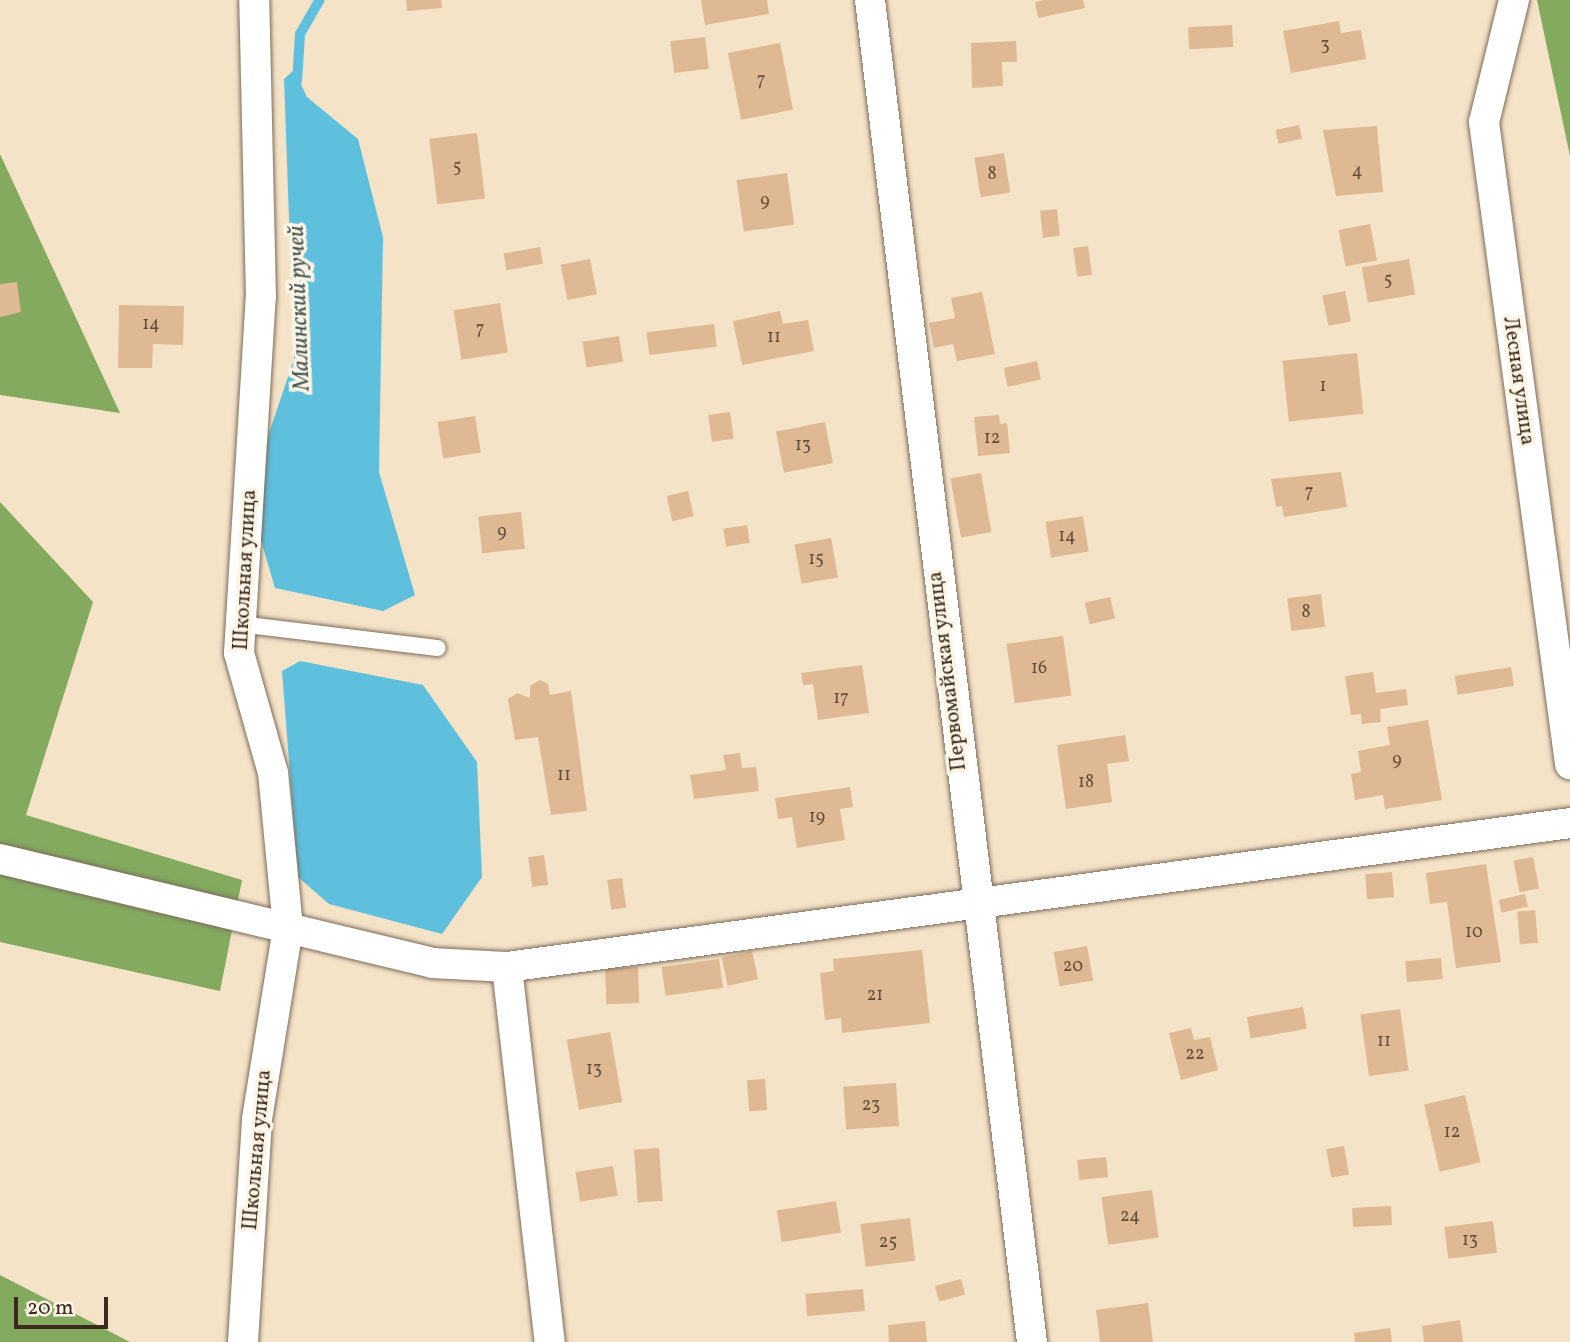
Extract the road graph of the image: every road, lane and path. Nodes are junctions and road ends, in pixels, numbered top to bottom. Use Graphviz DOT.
graph roads {
  1 [pos="254,0"];
  2 [pos="870,0"];
  3 [pos="1514,0"];
  4 [pos="239,624"];
  5 [pos="438,648"];
  6 [pos="1570,764"];
  7 [pos="1570,823"];
  8 [pos="0,859"];
  9 [pos="975,907"];
  10 [pos="288,928"];
  11 [pos="507,967"];
  12 [pos="243,1342"];
  13 [pos="550,1342"];
  14 [pos="1032,1342"];
  1 -- 4 [label="street, Школьная улица"];
  2 -- 9 [label="street, Первомайская улица"];
  3 -- 6 [label="street, Лесная улица"];
  4 -- 5 [label="lane"];
  4 -- 10 [label="street, Школьная улица"];
  7 -- 9 [label="street"];
  8 -- 10 [label="street"];
  9 -- 11 [label="street"];
  9 -- 14 [label="street, Первомайская улица"];
  10 -- 11 [label="street"];
  10 -- 12 [label="street, Школьная улица"];
  11 -- 13 [label="street"];
}
